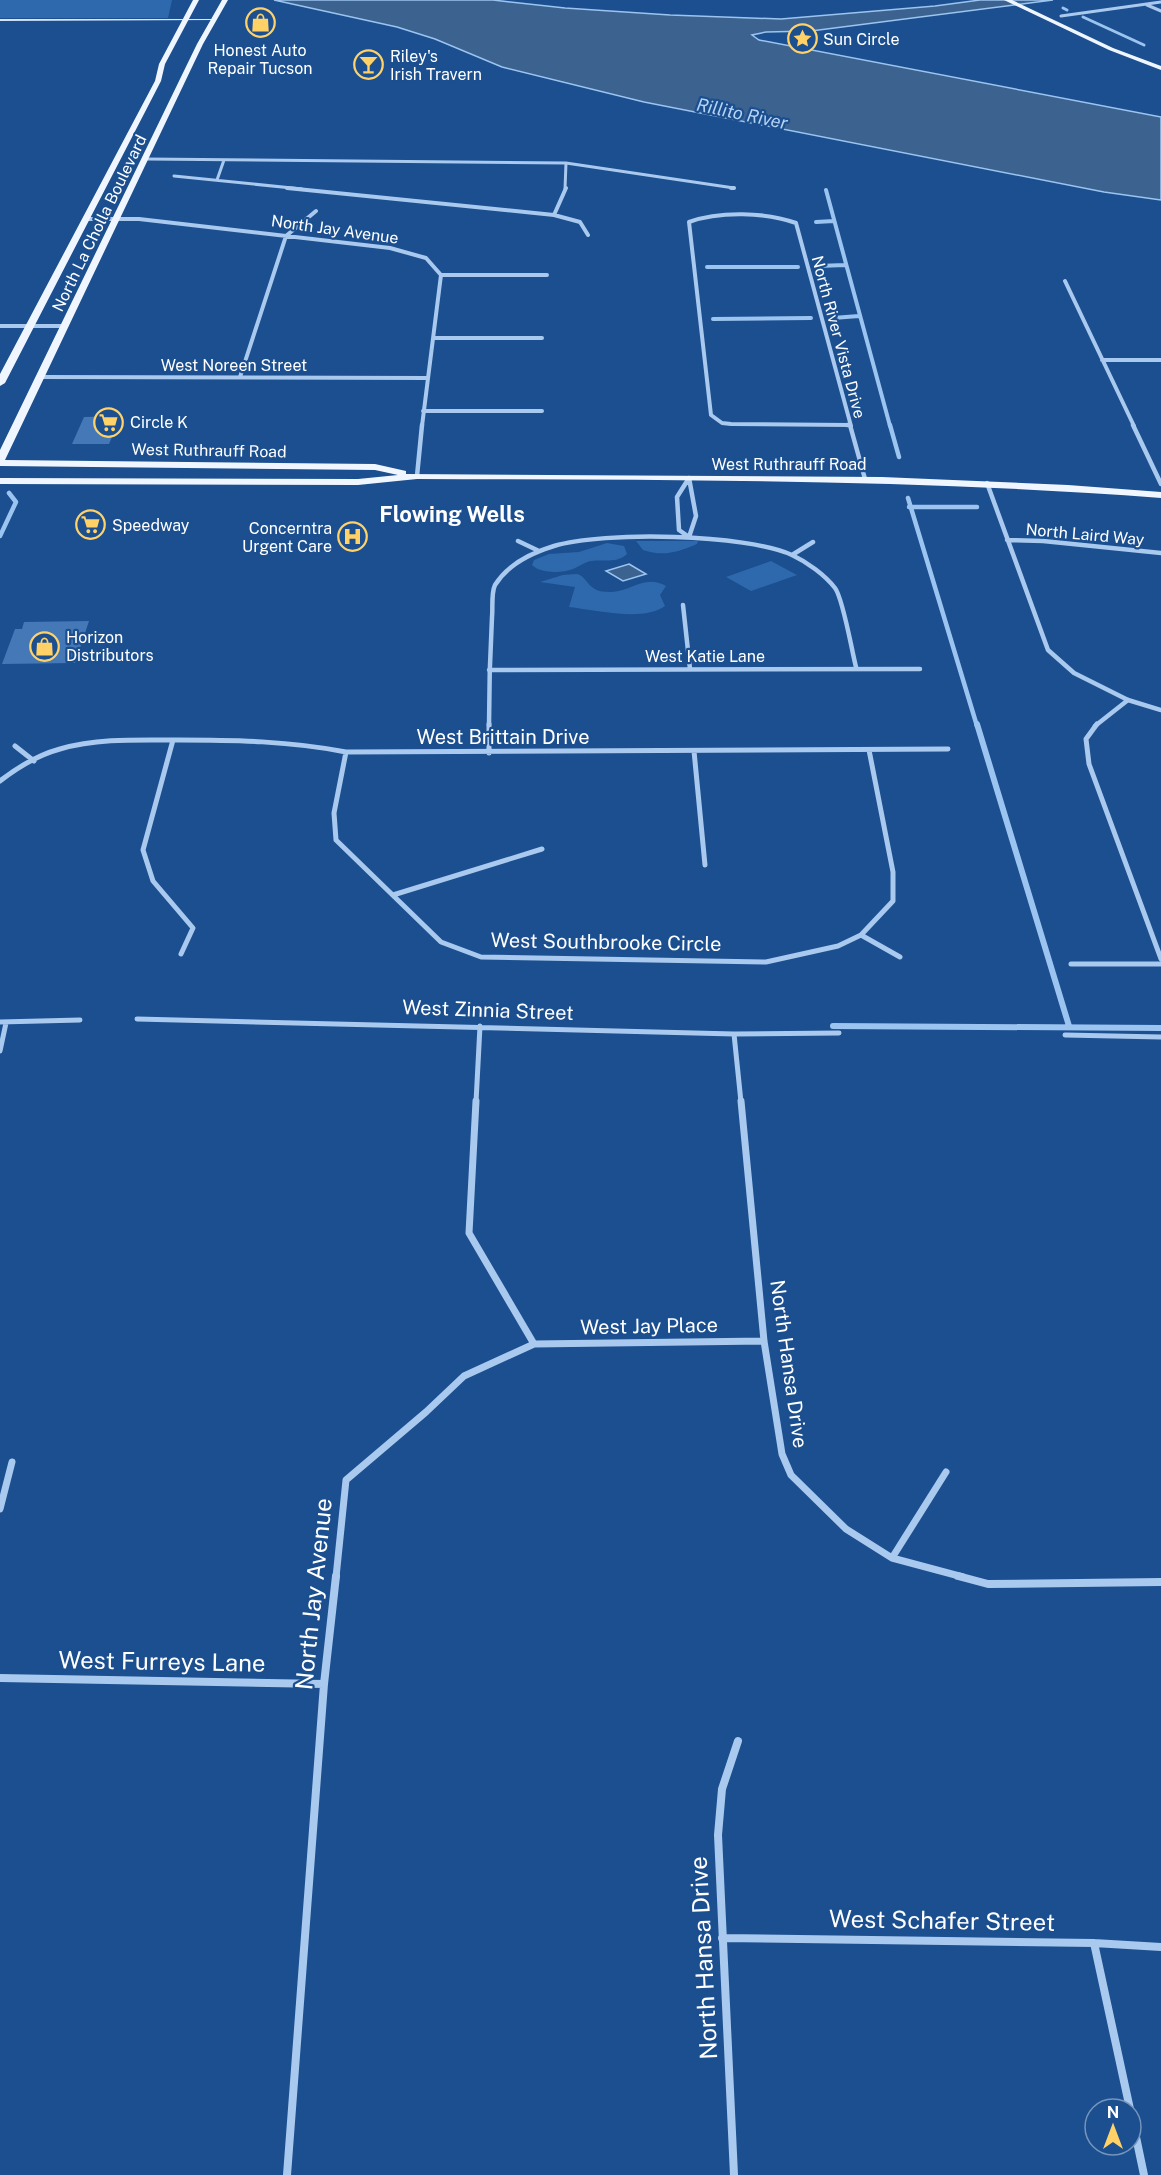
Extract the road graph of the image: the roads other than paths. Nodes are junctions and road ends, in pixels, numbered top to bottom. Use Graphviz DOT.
graph roads {
  1 [pos="196,0"];
  2 [pos="225,0"];
  3 [pos="1007,0"];
  4 [pos="1161,2"];
  5 [pos="1146,4"];
  6 [pos="1161,11"];
  7 [pos="1053,12"];
  8 [pos="1061,16"];
  9 [pos="0,20"];
  10 [pos="185,20"];
  11 [pos="213,20"];
  12 [pos="1071,20"];
  13 [pos="1130,57"];
  14 [pos="1161,59"];
  15 [pos="1161,68"];
  16 [pos="146,159"];
  17 [pos="224,160"];
  18 [pos="566,163"];
  19 [pos="174,176"];
  20 [pos="217,180"];
  21 [pos="734,188"];
  22 [pos="316,211"];
  23 [pos="554,215"];
  24 [pos="796,217"];
  25 [pos="88,219"];
  26 [pos="117,219"];
  27 [pos="687,219"];
  28 [pos="693,220"];
  29 [pos="789,220"];
  30 [pos="588,235"];
  31 [pos="286,236"];
  32 [pos="441,275"];
  33 [pos="547,275"];
  34 [pos="1065,281"];
  35 [pos="0,326"];
  36 [pos="31,326"];
  37 [pos="65,326"];
  38 [pos="542,338"];
  39 [pos="434,339"];
  40 [pos="1102,360"];
  41 [pos="1161,360"];
  42 [pos="41,377"];
  43 [pos="240,377"];
  44 [pos="427,378"];
  45 [pos="0,383"];
  46 [pos="423,411"];
  47 [pos="542,411"];
  48 [pos="718,420"];
  49 [pos="712,423"];
  50 [pos="849,425"];
  51 [pos="0,461"];
  52 [pos="417,476"];
  53 [pos="689,478"];
  54 [pos="865,479"];
  55 [pos="0,481"];
  56 [pos="987,483"];
  57 [pos="1161,484"];
  58 [pos="1161,495"];
  59 [pos="689,537"];
  60 [pos="1007,540"];
  61 [pos="518,541"];
  62 [pos="813,542"];
  63 [pos="540,551"];
  64 [pos="1161,553"];
  65 [pos="792,555"];
  66 [pos="683,605"];
  67 [pos="856,667"];
  68 [pos="690,669"];
  69 [pos="920,669"];
  70 [pos="489,670"];
  71 [pos="1128,700"];
  72 [pos="1161,711"];
  73 [pos="173,740"];
  74 [pos="15,746"];
  75 [pos="948,749"];
  76 [pos="869,750"];
  77 [pos="694,751"];
  78 [pos="346,752"];
  79 [pos="489,753"];
  80 [pos="34,760"];
  81 [pos="0,781"];
  82 [pos="542,849"];
  83 [pos="705,865"];
  84 [pos="393,895"];
  85 [pos="861,935"];
  86 [pos="181,954"];
  87 [pos="900,957"];
  88 [pos="1161,962"];
  89 [pos="1071,964"];
  90 [pos="137,1019"];
  91 [pos="80,1020"];
  92 [pos="3,1022"];
  93 [pos="480,1026"];
  94 [pos="839,1033"];
  95 [pos="734,1034"];
  96 [pos="1065,1035"];
  97 [pos="1161,1037"];
  98 [pos="0,1051"];
  99 [pos="764,1341"];
  100 [pos="534,1344"];
  101 [pos="12,1462"];
  102 [pos="946,1472"];
  103 [pos="0,1509"];
  104 [pos="892,1558"];
  105 [pos="1161,1581"];
  106 [pos="0,1678"];
  107 [pos="324,1684"];
  108 [pos="738,1741"];
  109 [pos="722,1938"];
  110 [pos="1094,1943"];
  111 [pos="1161,1947"];
  112 [pos="1128,2097"];
  113 [pos="1140,2157"];
  114 [pos="288,2175"];
  115 [pos="734,2175"];
  116 [pos="1144,2175"];
  1 -- 10 [label="main road, North La Cholla Boulevard"];
  2 -- 11 [label="main road, North La Cholla Boulevard"];
  3 -- 13 [label="main road"];
  4 -- 5 [label="street"];
  5 -- 6 [label="street"];
  5 -- 8 [label="street"];
  7 -- 8 [label="main road"];
  8 -- 12 [label="main road"];
  9 -- 10 [label="street"];
  10 -- 11 [label="street"];
  10 -- 25 [label="main road, North La Cholla Boulevard"];
  11 -- 16 [label="main road, North La Cholla Boulevard"];
  13 -- 14 [label="main road"];
  13 -- 15 [label="main road"];
  16 -- 17 [label="street"];
  16 -- 26 [label="main road, North La Cholla Boulevard"];
  17 -- 18 [label="street"];
  17 -- 20 [label="street"];
  18 -- 21 [label="street"];
  18 -- 23 [label="street"];
  19 -- 20 [label="street"];
  20 -- 23 [label="street"];
  22 -- 31 [label="street"];
  23 -- 30 [label="street"];
  24 -- 29 [label="street"];
  25 -- 26 [label="street, North Jay Avenue"];
  25 -- 36 [label="main road, North La Cholla Boulevard"];
  26 -- 31 [label="street, North Jay Avenue"];
  26 -- 37 [label="main road, North La Cholla Boulevard"];
  27 -- 28 [label="street"];
  28 -- 29 [label="street"];
  28 -- 48 [label="street"];
  29 -- 50 [label="street, North River Vista Drive"];
  31 -- 32 [label="street, North Jay Avenue"];
  31 -- 43 [label="street"];
  32 -- 33 [label="street"];
  32 -- 39 [label="street"];
  34 -- 40 [label="street"];
  35 -- 36 [label="street"];
  36 -- 37 [label="street"];
  36 -- 45 [label="main road, North La Cholla Boulevard"];
  37 -- 42 [label="main road, North La Cholla Boulevard"];
  38 -- 39 [label="street"];
  39 -- 44 [label="street"];
  40 -- 41 [label="street"];
  40 -- 57 [label="street"];
  42 -- 43 [label="street, West Noreen Street"];
  42 -- 51 [label="main road, North La Cholla Boulevard"];
  43 -- 44 [label="street, West Noreen Street"];
  44 -- 46 [label="street"];
  46 -- 47 [label="street"];
  46 -- 52 [label="street"];
  48 -- 49 [label="street"];
  48 -- 50 [label="street"];
  50 -- 54 [label="street, North River Vista Drive"];
  51 -- 52 [label="main road, West Ruthrauff Road"];
  52 -- 53 [label="main road, West Ruthrauff Road"];
  52 -- 55 [label="main road, West Ruthrauff Road"];
  53 -- 54 [label="main road, West Ruthrauff Road"];
  53 -- 59 [label="street"];
  53 -- 59 [label="street"];
  54 -- 56 [label="main road, West Ruthrauff Road"];
  56 -- 58 [label="main road, West Ruthrauff Road"];
  56 -- 60 [label="street"];
  59 -- 63 [label="street"];
  59 -- 65 [label="street"];
  60 -- 64 [label="street, North Laird Way"];
  60 -- 71 [label="street"];
  61 -- 63 [label="street"];
  62 -- 65 [label="street"];
  63 -- 70 [label="street"];
  65 -- 67 [label="street"];
  66 -- 68 [label="street"];
  67 -- 68 [label="street, West Katie Lane"];
  67 -- 69 [label="street, West Katie Lane"];
  68 -- 70 [label="street, West Katie Lane"];
  70 -- 79 [label="street"];
  71 -- 72 [label="street"];
  71 -- 88 [label="street"];
  73 -- 78 [label="street, West Brittain Drive"];
  73 -- 80 [label="street, West Brittain Drive"];
  73 -- 86 [label="street"];
  74 -- 80 [label="street"];
  75 -- 76 [label="street, West Brittain Drive"];
  76 -- 77 [label="street, West Brittain Drive"];
  76 -- 85 [label="street, West Southbrooke Circle"];
  77 -- 79 [label="street, West Brittain Drive"];
  77 -- 83 [label="street"];
  78 -- 79 [label="street, West Brittain Drive"];
  78 -- 84 [label="street, West Southbrooke Circle"];
  80 -- 81 [label="street, West Brittain Drive"];
  82 -- 84 [label="street"];
  84 -- 85 [label="street, West Southbrooke Circle"];
  85 -- 87 [label="street"];
  88 -- 89 [label="street"];
  90 -- 93 [label="street, West Zinnia Street"];
  91 -- 92 [label="street"];
  92 -- 98 [label="street"];
  93 -- 95 [label="street, West Zinnia Street"];
  93 -- 100 [label="street"];
  94 -- 95 [label="street, West Zinnia Street"];
  95 -- 99 [label="street, North Hansa Drive"];
  96 -- 97 [label="street"];
  99 -- 100 [label="street, West Jay Place"];
  99 -- 104 [label="street, North Hansa Drive"];
  100 -- 107 [label="street, North Jay Avenue"];
  101 -- 103 [label="street"];
  102 -- 104 [label="street"];
  104 -- 105 [label="street, North Hansa Drive"];
  106 -- 107 [label="street, West Furreys Lane"];
  107 -- 114 [label="street, North Jay Avenue"];
  108 -- 109 [label="street, North Hansa Drive"];
  109 -- 110 [label="street, West Schafer Street"];
  109 -- 115 [label="street, North Hansa Drive"];
  110 -- 111 [label="street, West Schafer Street"];
  110 -- 112 [label="street"];
  113 -- 116 [label="street"];
}
